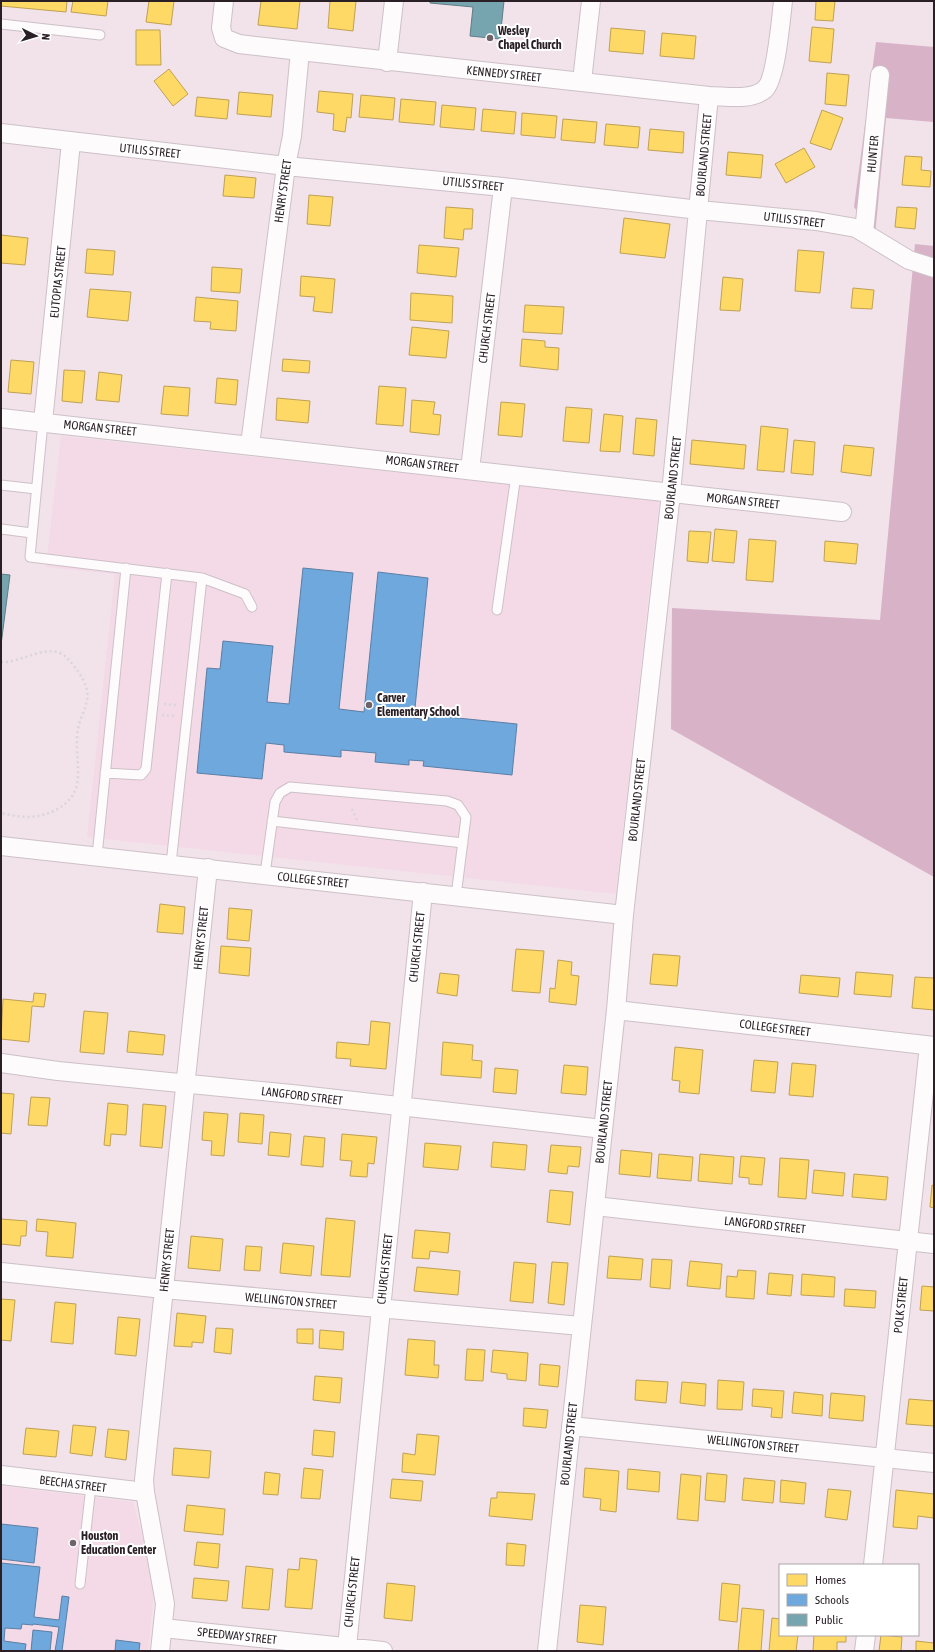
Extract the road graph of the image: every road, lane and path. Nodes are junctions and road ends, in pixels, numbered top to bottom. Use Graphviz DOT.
graph roads {
  1 [pos="224,1"];
  2 [pos="394,1"];
  3 [pos="591,1"];
  4 [pos="783,1"];
  5 [pos="1,24"];
  6 [pos="100,35"];
  7 [pos="300,51"];
  8 [pos="387,62"];
  9 [pos="880,75"];
  10 [pos="582,81"];
  11 [pos="709,96"];
  12 [pos="1,133"];
  13 [pos="71,142"];
  14 [pos="286,166"];
  15 [pos="503,187"];
  16 [pos="699,210"];
  17 [pos="864,232"];
  18 [pos="934,268"];
  19 [pos="1,418"];
  20 [pos="43,422"];
  21 [pos="250,445"];
  22 [pos="470,470"];
  23 [pos="516,475"];
  24 [pos="1,485"];
  25 [pos="36,489"];
  26 [pos="671,493"];
  27 [pos="842,512"];
  28 [pos="1,529"];
  29 [pos="32,533"];
  30 [pos="126,568"];
  31 [pos="167,573"];
  32 [pos="202,578"];
  33 [pos="252,607"];
  34 [pos="497,610"];
  35 [pos="1,662"];
  36 [pos="163,704"];
  37 [pos="177,705"];
  38 [pos="162,715"];
  39 [pos="176,716"];
  40 [pos="105,773"];
  41 [pos="352,809"];
  42 [pos="1,813"];
  43 [pos="272,821"];
  44 [pos="358,824"];
  45 [pos="462,843"];
  46 [pos="1,846"];
  47 [pos="97,856"];
  48 [pos="171,864"];
  49 [pos="208,868"];
  50 [pos="265,874"];
  51 [pos="423,892"];
  52 [pos="456,896"];
  53 [pos="624,915"];
  54 [pos="616,1010"];
  55 [pos="931,1046"];
  56 [pos="1,1063"];
  57 [pos="185,1084"];
  58 [pos="401,1108"];
  59 [pos="603,1129"];
  60 [pos="595,1206"];
  61 [pos="908,1241"];
  62 [pos="934,1244"];
  63 [pos="1,1272"];
  64 [pos="164,1289"];
  65 [pos="381,1309"];
  66 [pos="581,1326"];
  67 [pos="571,1426"];
  68 [pos="884,1458"];
  69 [pos="934,1463"];
  70 [pos="1,1475"];
  71 [pos="91,1486"];
  72 [pos="145,1492"];
  73 [pos="873,1564"];
  74 [pos="80,1584"];
  75 [pos="163,1628"];
  76 [pos="866,1636"];
  77 [pos="347,1647"];
  78 [pos="160,1651"];
  79 [pos="382,1651"];
  80 [pos="547,1651"];
  81 [pos="864,1651"];
  1 -- 7 [label="street"];
  2 -- 8 [label="street"];
  3 -- 10 [label="street"];
  4 -- 11 [label="street, BOURLAND STREET"];
  5 -- 6 [label="lane"];
  7 -- 8 [label="street, KENNEDY STREET"];
  7 -- 14 [label="street, HENRY STREET"];
  8 -- 10 [label="street, KENNEDY STREET"];
  9 -- 17 [label="street, HUNTER"];
  10 -- 11 [label="street, KENNEDY STREET"];
  11 -- 16 [label="street, BOURLAND STREET"];
  12 -- 13 [label="street, UTILIS STREET"];
  13 -- 14 [label="street, UTILIS STREET"];
  13 -- 20 [label="street, EUTOPIA STREET"];
  14 -- 15 [label="street, UTILIS STREET"];
  14 -- 21 [label="street, HENRY STREET"];
  15 -- 16 [label="street, UTILIS STREET"];
  15 -- 22 [label="street, CHURCH STREET"];
  16 -- 17 [label="street, UTILIS STREET"];
  16 -- 26 [label="street, BOURLAND STREET"];
  17 -- 18 [label="street, UTILIS STREET"];
  19 -- 20 [label="street, MORGAN STREET"];
  20 -- 21 [label="street, MORGAN STREET"];
  20 -- 25 [label="lane"];
  21 -- 22 [label="street, MORGAN STREET"];
  22 -- 23 [label="street, MORGAN STREET"];
  23 -- 26 [label="street, MORGAN STREET"];
  23 -- 34 [label="lane"];
  24 -- 25 [label="lane"];
  25 -- 29 [label="lane"];
  26 -- 27 [label="street, MORGAN STREET"];
  26 -- 53 [label="street, BOURLAND STREET"];
  28 -- 29 [label="lane"];
  29 -- 30 [label="lane"];
  30 -- 31 [label="lane"];
  30 -- 40 [label="lane"];
  31 -- 32 [label="lane"];
  31 -- 40 [label="lane"];
  32 -- 33 [label="lane"];
  32 -- 48 [label="lane"];
  35 -- 42 [label="path"];
  36 -- 37 [label="path"];
  38 -- 39 [label="path"];
  40 -- 47 [label="lane"];
  41 -- 44 [label="path"];
  43 -- 45 [label="lane"];
  43 -- 45 [label="lane"];
  43 -- 50 [label="lane"];
  45 -- 52 [label="lane"];
  46 -- 47 [label="street, COLLEGE STREET"];
  47 -- 48 [label="street, COLLEGE STREET"];
  48 -- 49 [label="street, COLLEGE STREET"];
  49 -- 50 [label="street, COLLEGE STREET"];
  49 -- 57 [label="street, HENRY STREET"];
  50 -- 51 [label="street, COLLEGE STREET"];
  51 -- 52 [label="street, COLLEGE STREET"];
  51 -- 58 [label="street, CHURCH STREET"];
  52 -- 53 [label="street, COLLEGE STREET"];
  53 -- 54 [label="street, BOURLAND STREET"];
  54 -- 55 [label="street, COLLEGE STREET"];
  54 -- 59 [label="street, BOURLAND STREET"];
  55 -- 61 [label="street, POLK STREET"];
  56 -- 57 [label="street, LANGFORD STREET"];
  57 -- 58 [label="street, LANGFORD STREET"];
  57 -- 64 [label="street, HENRY STREET"];
  58 -- 59 [label="street, LANGFORD STREET"];
  58 -- 65 [label="street, CHURCH STREET"];
  59 -- 60 [label="street, BOURLAND STREET"];
  60 -- 61 [label="street, LANGFORD STREET"];
  60 -- 66 [label="street, BOURLAND STREET"];
  61 -- 62 [label="street, LANGFORD STREET"];
  61 -- 68 [label="street, POLK STREET"];
  63 -- 64 [label="street, WELLINGTON STREET"];
  64 -- 65 [label="street, WELLINGTON STREET"];
  64 -- 72 [label="street, HENRY STREET"];
  65 -- 66 [label="street, WELLINGTON STREET"];
  65 -- 77 [label="street, CHURCH STREET"];
  66 -- 67 [label="street, BOURLAND STREET"];
  67 -- 68 [label="street, WELLINGTON STREET"];
  67 -- 80 [label="street, BOURLAND STREET"];
  68 -- 69 [label="street, WELLINGTON STREET"];
  68 -- 73 [label="street, POLK STREET"];
  70 -- 71 [label="street, BEECHA STREET"];
  71 -- 72 [label="street, BEECHA STREET"];
  71 -- 74 [label="lane"];
  72 -- 75 [label="street, HENRY STREET"];
  75 -- 77 [label="street, SPEEDWAY STREET"];
  75 -- 78 [label="street, HENRY STREET"];
  76 -- 81 [label="street"];
  77 -- 79 [label="street, SPEEDWAY STREET"];
}
